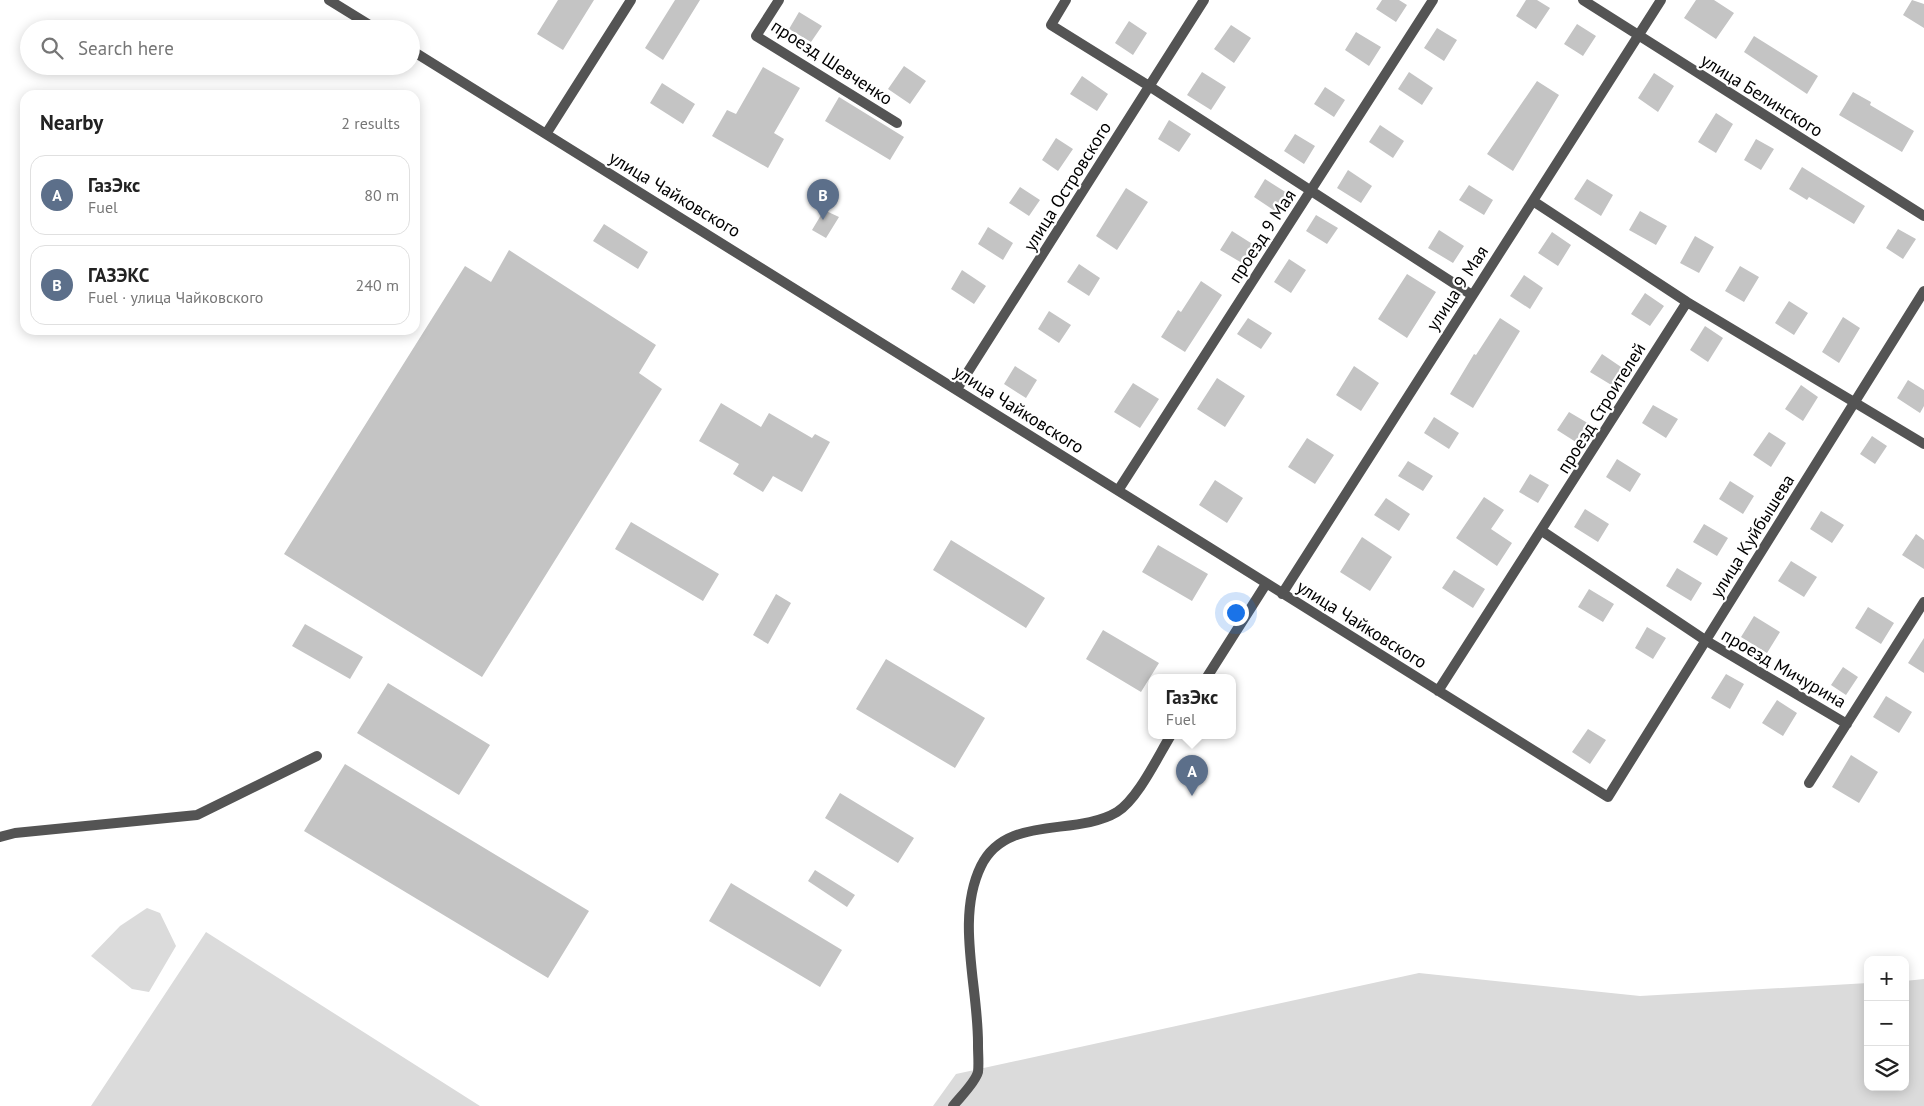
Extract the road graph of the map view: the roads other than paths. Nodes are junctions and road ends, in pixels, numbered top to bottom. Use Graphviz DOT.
graph roads {
  1 [pos="329,0"];
  2 [pos="631,0"];
  3 [pos="779,0"];
  4 [pos="1066,0"];
  5 [pos="1204,0"];
  6 [pos="1433,0"];
  7 [pos="1583,0"];
  8 [pos="1661,0"];
  9 [pos="361,20"];
  10 [pos="1638,36"];
  11 [pos="420,56"];
  12 [pos="1149,86"];
  13 [pos="897,123"];
  14 [pos="546,134"];
  15 [pos="1310,192"];
  16 [pos="1533,201"];
  17 [pos="1924,216"];
  18 [pos="1924,291"];
  19 [pos="1472,295"];
  20 [pos="1687,302"];
  21 [pos="957,389"];
  22 [pos="1854,402"];
  23 [pos="1924,444"];
  24 [pos="1118,489"];
  25 [pos="1542,531"];
  26 [pos="1266,584"];
  27 [pos="1282,594"];
  28 [pos="1924,602"];
  29 [pos="1705,640"];
  30 [pos="1209,674"];
  31 [pos="1438,691"];
  32 [pos="1847,724"];
  33 [pos="1168,739"];
  34 [pos="317,756"];
  35 [pos="1809,783"];
  36 [pos="1608,798"];
  37 [pos="0,837"];
  38 [pos="953,1106"];
  1 -- 9 [label="street"];
  2 -- 14 [label="street"];
  3 -- 13 [label="street, проезд Шевченко"];
  4 -- 12 [label="street"];
  5 -- 12 [label="street, улица Островского"];
  6 -- 15 [label="street, проезд 9 Мая"];
  7 -- 10 [label="street, улица Белинского"];
  8 -- 10 [label="street, улица 9 Мая"];
  10 -- 16 [label="street, улица 9 Мая"];
  10 -- 17 [label="street, улица Белинского"];
  11 -- 14 [label="street, улица Чайковского"];
  12 -- 15 [label="street"];
  12 -- 21 [label="street, улица Островского"];
  14 -- 21 [label="street, улица Чайковского"];
  15 -- 19 [label="street"];
  15 -- 24 [label="street, проезд 9 Мая"];
  16 -- 19 [label="street, улица 9 Мая"];
  16 -- 20 [label="street"];
  18 -- 22 [label="street, улица Куйбышева"];
  19 -- 27 [label="street, улица 9 Мая"];
  20 -- 22 [label="street"];
  20 -- 25 [label="street, проезд Строителей"];
  21 -- 24 [label="street, улица Чайковского"];
  22 -- 23 [label="street"];
  22 -- 29 [label="street, улица Куйбышева"];
  24 -- 26 [label="street, улица Чайковского"];
  25 -- 29 [label="street"];
  25 -- 31 [label="street, проезд Строителей"];
  26 -- 27 [label="street, улица Чайковского"];
  26 -- 30 [label="street"];
  27 -- 31 [label="street, улица Чайковского"];
  28 -- 32 [label="street, проезд Мичурина"];
  29 -- 32 [label="street, проезд Мичурина"];
  29 -- 36 [label="street, улица Куйбышева"];
  31 -- 36 [label="street, улица Чайковского"];
  32 -- 35 [label="street, проезд Мичурина"];
  33 -- 38 [label="street"];
  34 -- 37 [label="street"];
}
